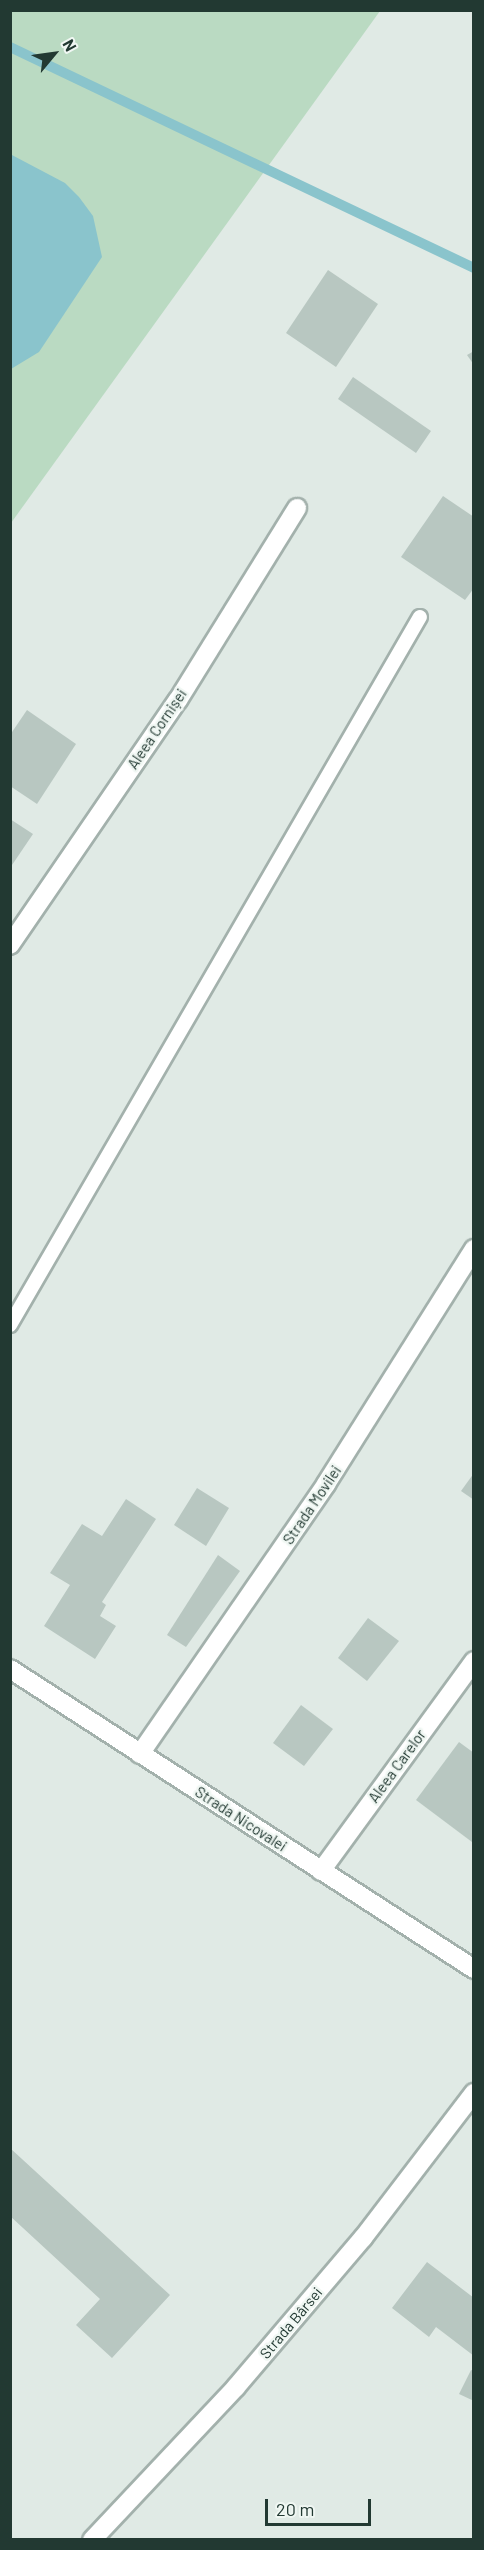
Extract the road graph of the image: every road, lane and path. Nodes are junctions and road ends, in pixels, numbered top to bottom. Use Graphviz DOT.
graph roads {
  1 [pos="297,508"];
  2 [pos="420,617"];
  3 [pos="10,945"];
  4 [pos="474,1249"];
  5 [pos="10,1325"];
  6 [pos="474,1661"];
  7 [pos="10,1669"];
  8 [pos="140,1754"];
  9 [pos="321,1871"];
  10 [pos="474,1968"];
  11 [pos="474,2093"];
  12 [pos="93,2540"];
  1 -- 3 [label="street, Aleea Cornișei"];
  2 -- 5 [label="lane"];
  4 -- 8 [label="street, Strada Movilei"];
  6 -- 9 [label="street, Aleea Carelor"];
  7 -- 8 [label="street, Strada Nicovalei"];
  8 -- 9 [label="street, Strada Nicovalei"];
  9 -- 10 [label="street, Strada Nicovalei"];
  11 -- 12 [label="street, Strada Bârsei"];
}
